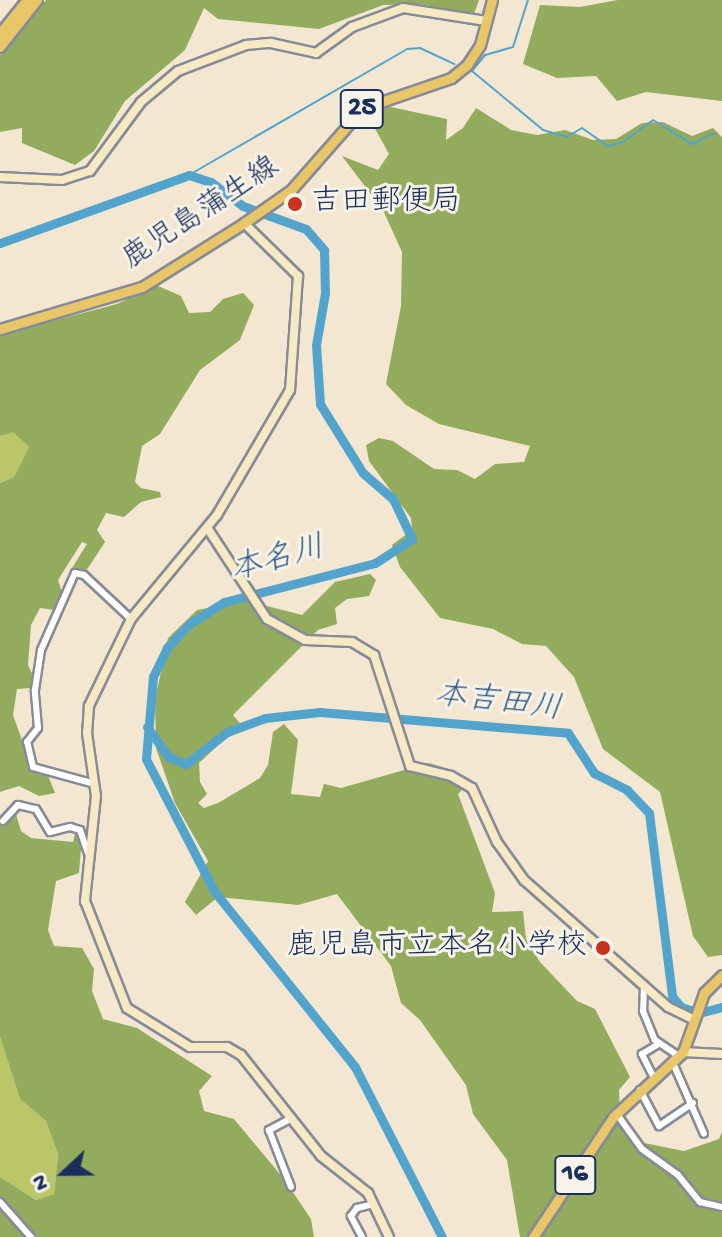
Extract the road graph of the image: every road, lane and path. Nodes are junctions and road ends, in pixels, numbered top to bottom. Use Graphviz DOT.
graph roads {
  1 [pos="28,0"];
  2 [pos="37,0"];
  3 [pos="492,0"];
  4 [pos="486,21"];
  5 [pos="0,35"];
  6 [pos="0,47"];
  7 [pos="0,177"];
  8 [pos="248,221"];
  9 [pos="0,329"];
  10 [pos="208,529"];
  11 [pos="131,619"];
  12 [pos="95,784"];
  13 [pos="3,821"];
  14 [pos="88,853"];
  15 [pos="722,975"];
  16 [pos="644,984"];
  17 [pos="695,1017"];
  18 [pos="657,1045"];
  19 [pos="722,1054"];
  20 [pos="679,1057"];
  21 [pos="654,1078"];
  22 [pos="639,1089"];
  23 [pos="693,1103"];
  24 [pos="616,1113"];
  25 [pos="290,1119"];
  26 [pos="704,1134"];
  27 [pos="291,1187"];
  28 [pos="0,1202"];
  29 [pos="374,1204"];
  30 [pos="722,1207"];
  31 [pos="31,1237"];
  32 [pos="362,1237"];
  33 [pos="389,1237"];
  34 [pos="533,1237"];
  1 -- 5 [label="highway"];
  2 -- 6 [label="highway"];
  3 -- 4 [label="main road, 鹿児島蒲生線 / 25"];
  4 -- 7 [label="street"];
  4 -- 8 [label="main road, 鹿児島蒲生線 / 25"];
  8 -- 9 [label="main road, 鹿児島蒲生線 / 25"];
  8 -- 10 [label="street"];
  10 -- 11 [label="street"];
  10 -- 16 [label="street"];
  11 -- 12 [label="street"];
  11 -- 12 [label="street"];
  12 -- 14 [label="street"];
  13 -- 14 [label="street"];
  14 -- 25 [label="street"];
  15 -- 17 [label="main road"];
  16 -- 17 [label="street"];
  16 -- 18 [label="street"];
  17 -- 20 [label="main road"];
  18 -- 20 [label="street"];
  18 -- 21 [label="street"];
  19 -- 20 [label="street"];
  20 -- 21 [label="main road, 16"];
  20 -- 23 [label="street"];
  21 -- 22 [label="main road, 16"];
  22 -- 23 [label="street"];
  22 -- 24 [label="main road, 16"];
  23 -- 26 [label="street"];
  24 -- 30 [label="street"];
  24 -- 34 [label="main road, 16"];
  25 -- 27 [label="street"];
  25 -- 29 [label="street"];
  28 -- 31 [label="street"];
  29 -- 32 [label="street"];
  29 -- 33 [label="street"];
}
